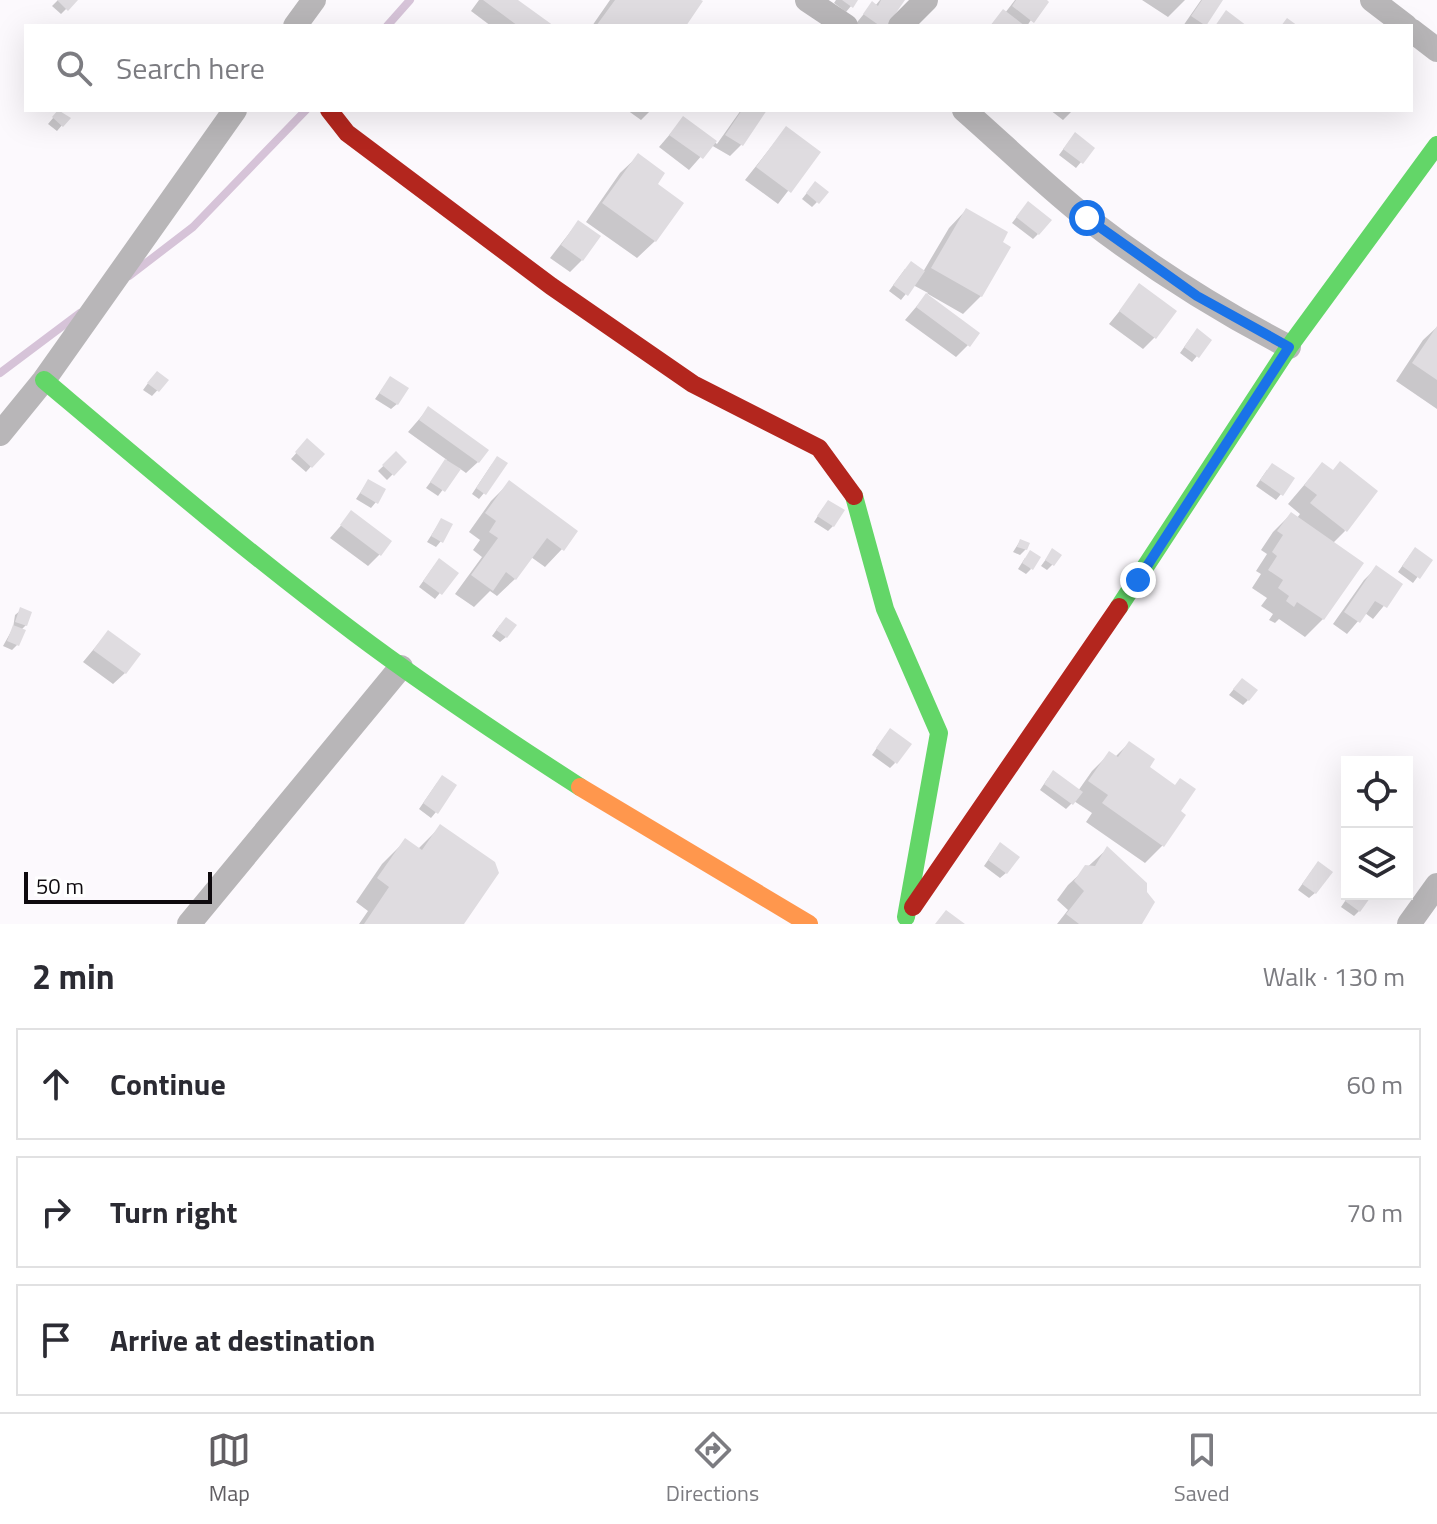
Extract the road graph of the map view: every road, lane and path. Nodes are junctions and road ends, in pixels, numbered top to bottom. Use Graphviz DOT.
graph roads {
  1 [pos="314,0"];
  2 [pos="807,0"];
  3 [pos="926,0"];
  4 [pos="1372,0"];
  5 [pos="296,24"];
  6 [pos="843,24"];
  7 [pos="902,24"];
  8 [pos="1403,24"];
  9 [pos="1413,32"];
  10 [pos="1437,50"];
  11 [pos="234,112"];
  12 [pos="331,112"];
  13 [pos="966,112"];
  14 [pos="1437,145"];
  15 [pos="1289,347"];
  16 [pos="44,380"];
  17 [pos="5,419"];
  18 [pos="401,667"];
  19 [pos="1437,885"];
  20 [pos="904,920"];
  21 [pos="189,924"];
  22 [pos="809,924"];
  23 [pos="1409,924"];
  1 -- 5 [label="street"];
  2 -- 6 [label="street"];
  3 -- 7 [label="street"];
  4 -- 8 [label="street"];
  9 -- 10 [label="street"];
  11 -- 16 [label="street"];
  12 -- 20 [label="street"];
  13 -- 15 [label="street"];
  14 -- 15 [label="street"];
  15 -- 20 [label="street"];
  16 -- 17 [label="street"];
  16 -- 18 [label="street"];
  18 -- 21 [label="street"];
  18 -- 22 [label="street"];
  19 -- 23 [label="street"];
}
